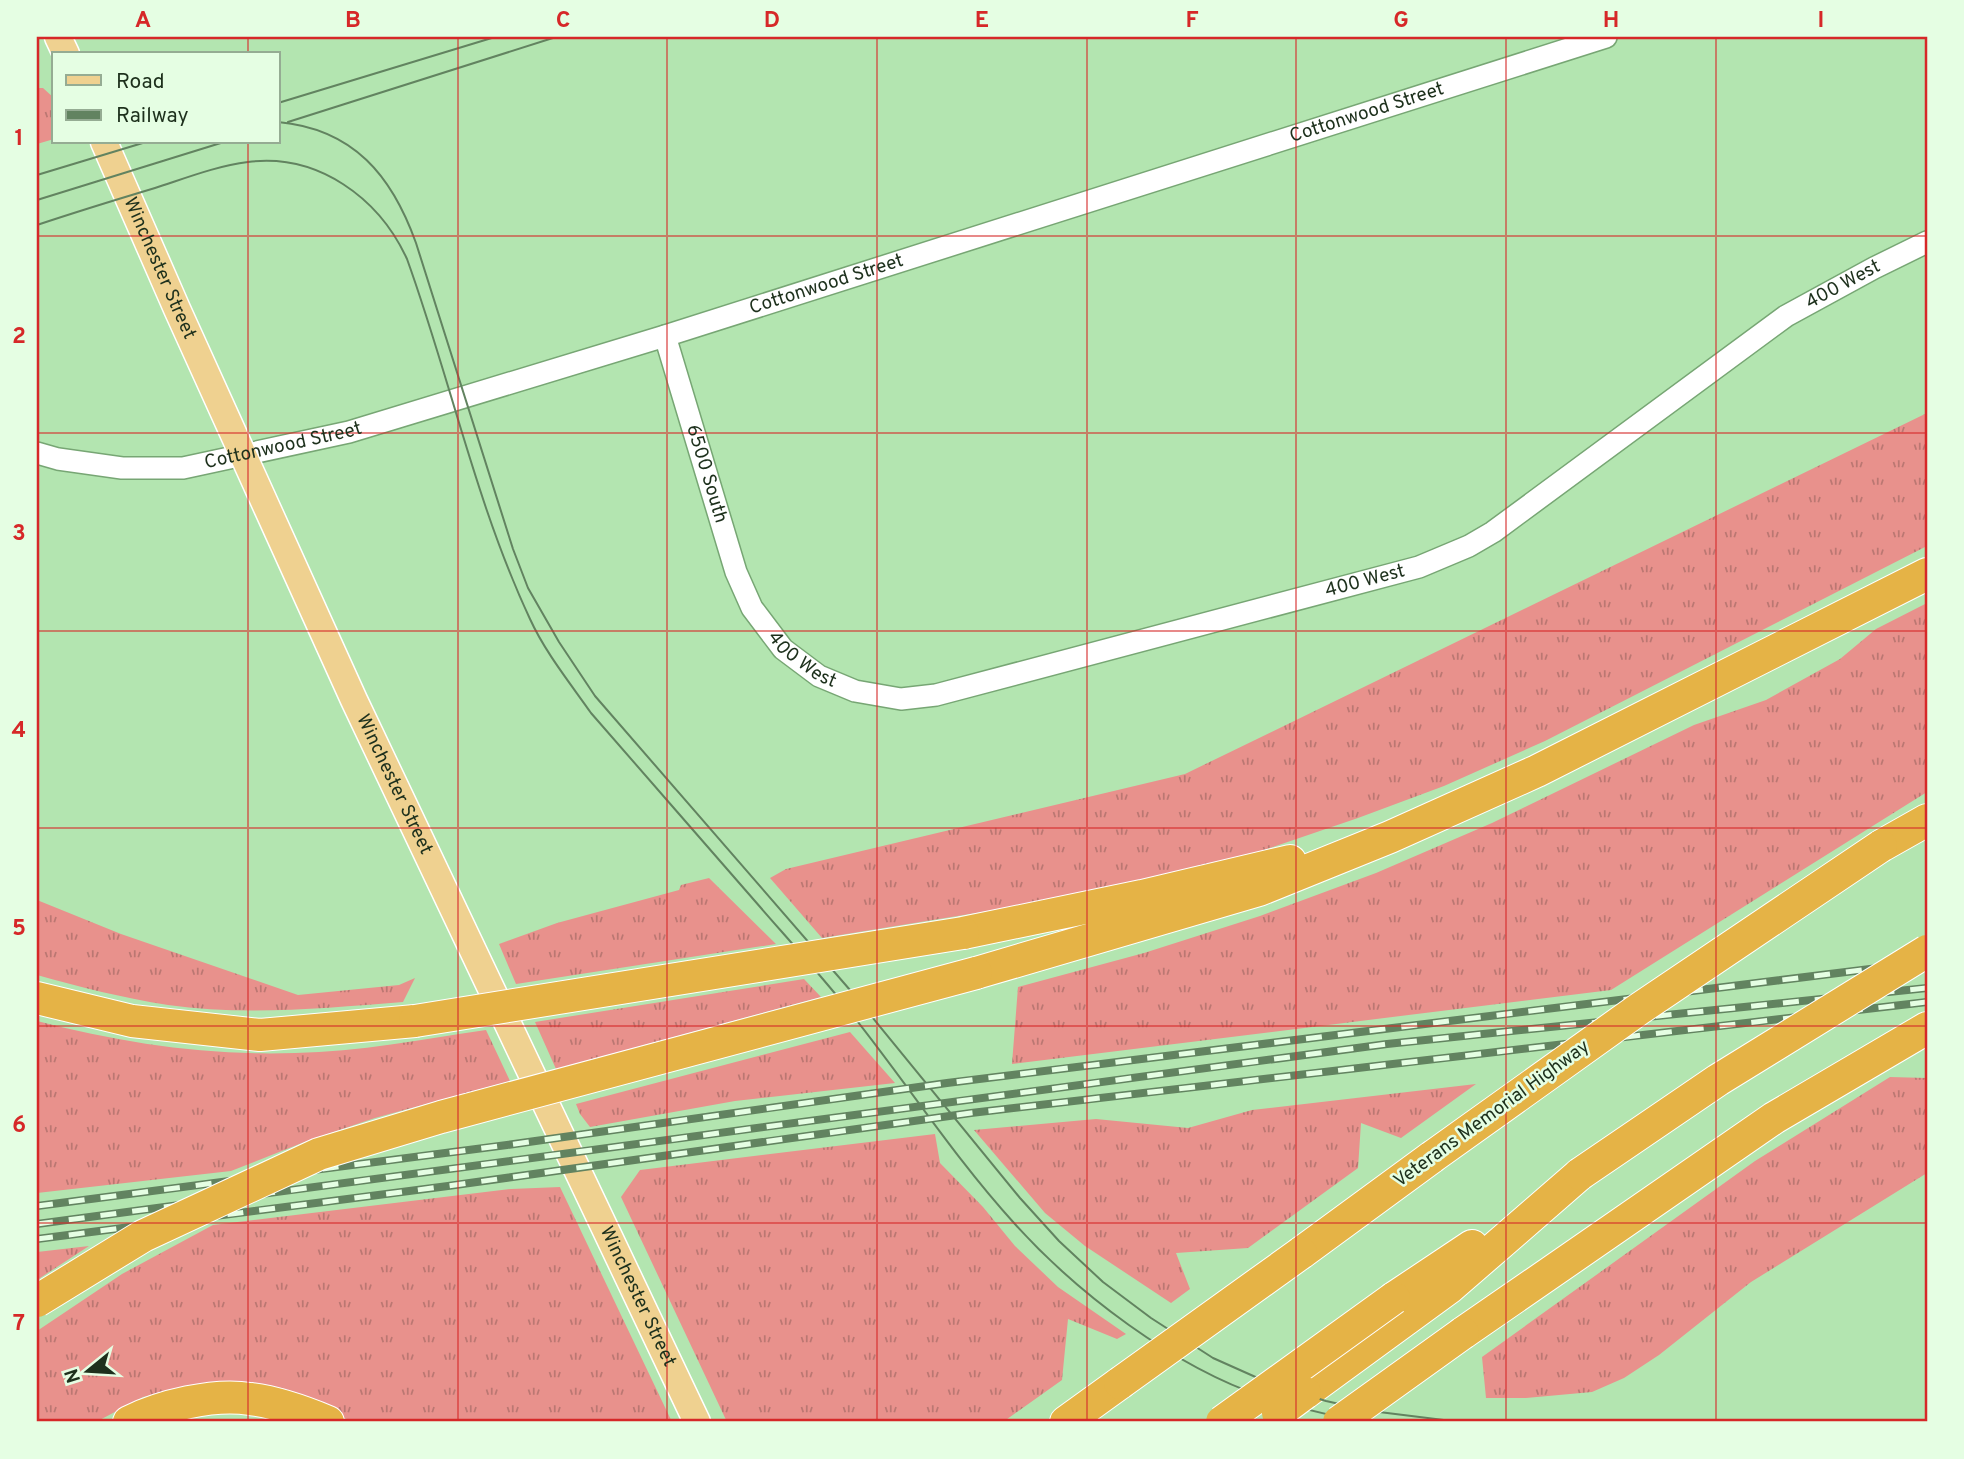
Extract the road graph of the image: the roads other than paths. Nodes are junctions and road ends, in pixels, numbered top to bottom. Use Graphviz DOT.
graph roads {
  1 [pos="1606,37"];
  2 [pos="105,144"];
  3 [pos="1927,242"];
  4 [pos="665,336"];
  5 [pos="37,453"];
  6 [pos="243,456"];
  7 [pos="1927,574"];
  8 [pos="752,608"];
  9 [pos="1927,820"];
  10 [pos="1390,837"];
  11 [pos="1927,951"];
  12 [pos="37,998"];
  13 [pos="1927,1028"];
  14 [pos="1580,1174"];
  15 [pos="37,1301"];
  16 [pos="1271,1418"];
  17 [pos="129,1422"];
  18 [pos="328,1422"];
  19 [pos="697,1422"];
  20 [pos="1066,1422"];
  21 [pos="1222,1422"];
  22 [pos="1339,1422"];
  1 -- 4 [label="street, Cottonwood Street"];
  2 -- 6 [label="main road, Winchester Street"];
  3 -- 8 [label="street, 400 West"];
  4 -- 6 [label="street, Cottonwood Street"];
  4 -- 8 [label="street, 6500 South"];
  5 -- 6 [label="street, Cottonwood Street"];
  6 -- 19 [label="main road, Winchester Street"];
  7 -- 10 [label="highway"];
  9 -- 20 [label="highway, Veterans Memorial Highway, bridge"];
  10 -- 12 [label="highway, bridge"];
  10 -- 15 [label="highway, bridge"];
  11 -- 14 [label="highway, bridge"];
  13 -- 22 [label="highway, bridge"];
  14 -- 16 [label="highway, bridge"];
  14 -- 21 [label="highway, bridge"];
  17 -- 18 [label="highway"];
}
